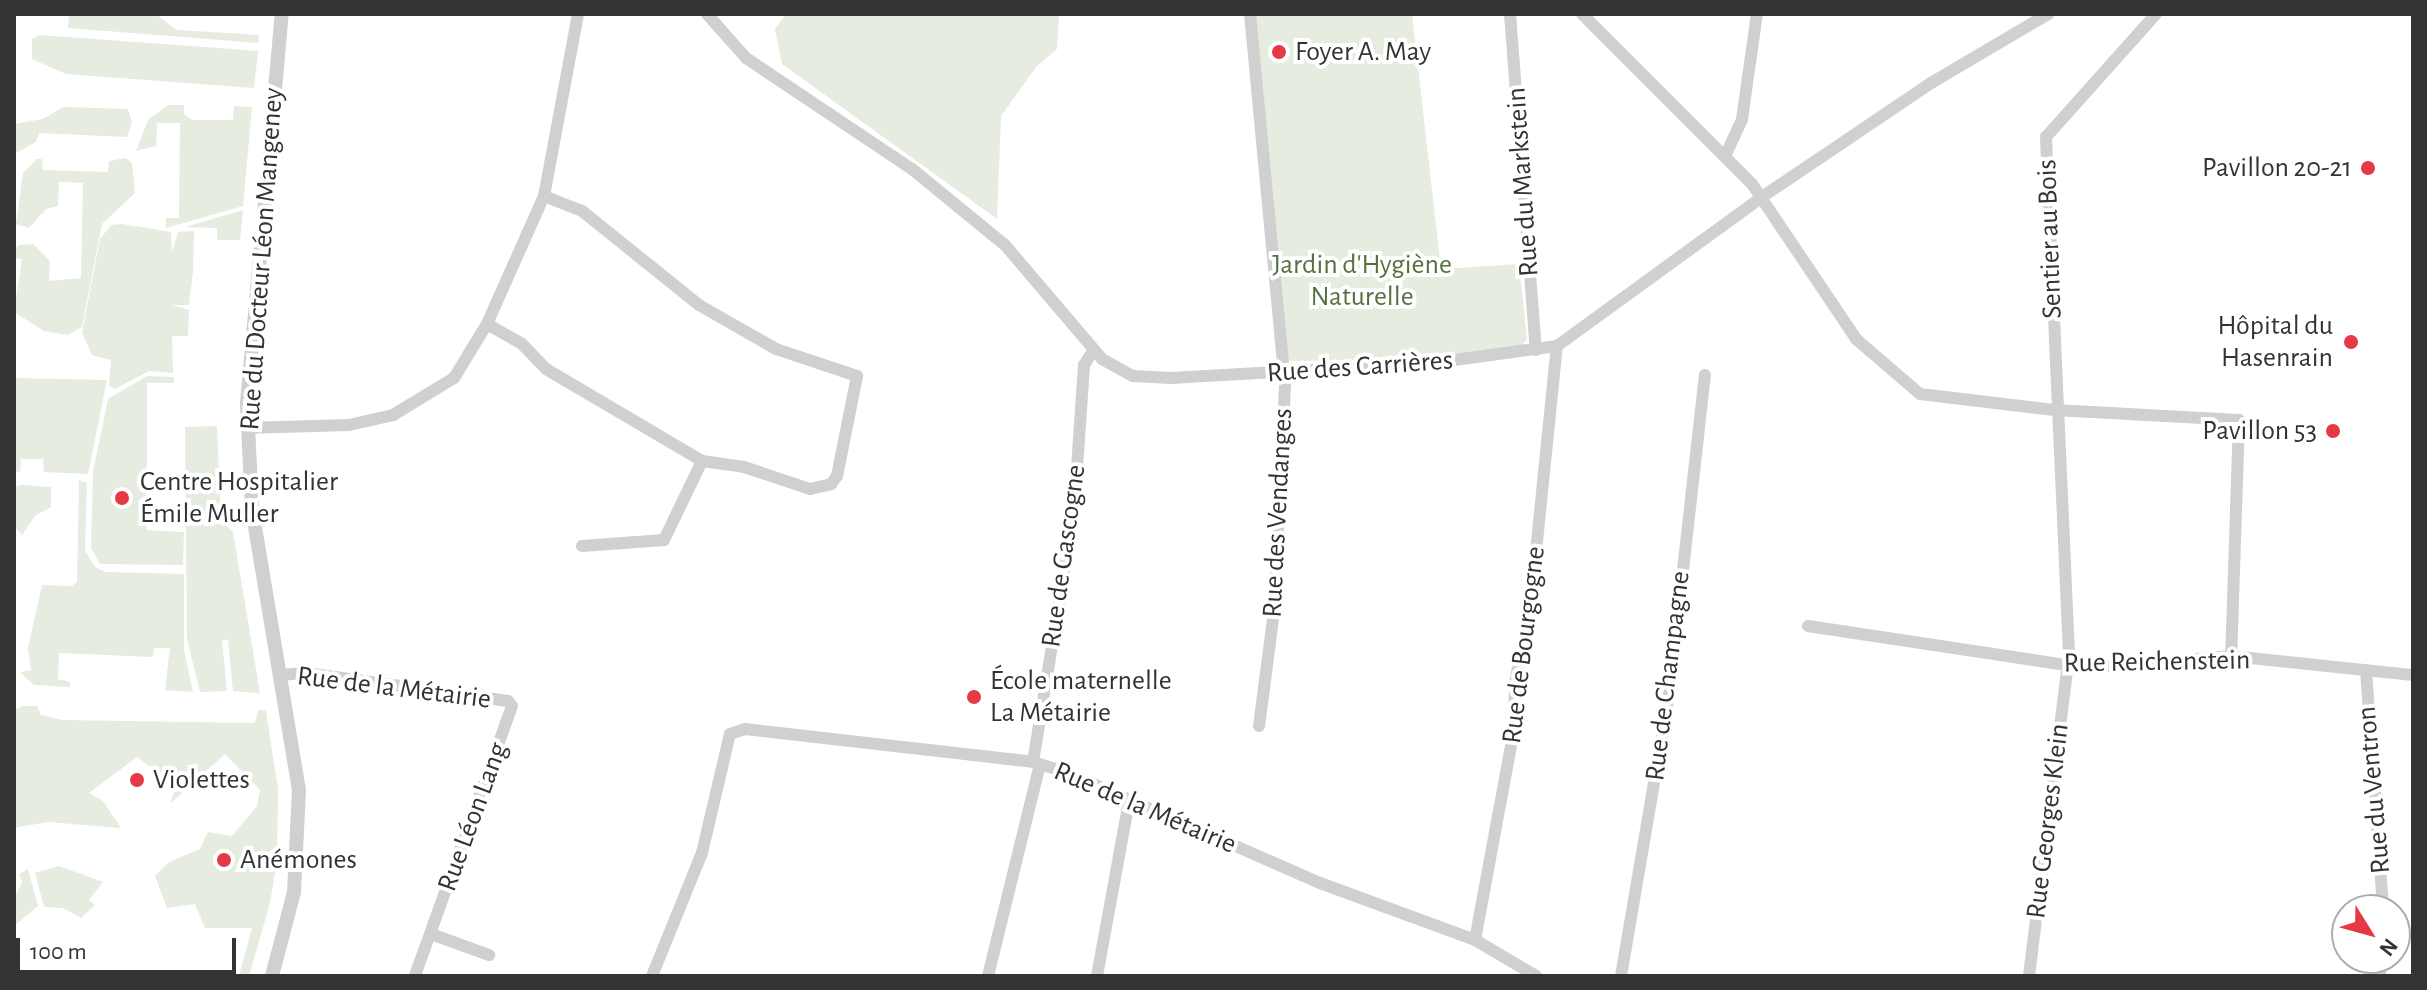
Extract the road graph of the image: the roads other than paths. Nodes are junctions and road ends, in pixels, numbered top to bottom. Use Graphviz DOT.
graph roads {
  1 [pos="282,14"];
  2 [pos="578,14"];
  3 [pos="707,14"];
  4 [pos="1250,14"];
  5 [pos="1510,14"];
  6 [pos="1582,14"];
  7 [pos="1757,14"];
  8 [pos="2048,14"];
  9 [pos="2156,14"];
  10 [pos="1726,154"];
  11 [pos="544,196"];
  12 [pos="1759,199"];
  13 [pos="487,324"];
  14 [pos="1557,346"];
  15 [pos="1536,350"];
  16 [pos="1093,351"];
  17 [pos="1282,372"];
  18 [pos="1705,375"];
  19 [pos="2055,410"];
  20 [pos="247,428"];
  21 [pos="702,461"];
  22 [pos="582,546"];
  23 [pos="1808,626"];
  24 [pos="2231,656"];
  25 [pos="2067,666"];
  26 [pos="2366,670"];
  27 [pos="281,675"];
  28 [pos="2413,675"];
  29 [pos="508,701"];
  30 [pos="1259,726"];
  31 [pos="1037,764"];
  32 [pos="1129,801"];
  33 [pos="2382,894"];
  34 [pos="431,934"];
  35 [pos="1475,940"];
  36 [pos="489,955"];
  37 [pos="272,976"];
  38 [pos="415,976"];
  39 [pos="652,976"];
  40 [pos="988,976"];
  41 [pos="1097,976"];
  42 [pos="1536,976"];
  43 [pos="1621,976"];
  44 [pos="2029,976"];
  1 -- 20 [label="street, Rue du Docteur Léon Mangeney"];
  2 -- 11 [label="street"];
  3 -- 16 [label="street, Rue des Carrières"];
  4 -- 17 [label="street, Rue des Vendanges"];
  5 -- 15 [label="street, Rue du Markstein"];
  6 -- 10 [label="street"];
  7 -- 10 [label="street"];
  8 -- 12 [label="street, Rue des Carrières"];
  9 -- 19 [label="street, Sentier au Bois"];
  10 -- 12 [label="street"];
  11 -- 13 [label="street"];
  11 -- 21 [label="street"];
  12 -- 14 [label="street, Rue des Carrières"];
  12 -- 19 [label="street"];
  13 -- 20 [label="street"];
  13 -- 21 [label="street"];
  14 -- 15 [label="street, Rue des Carrières"];
  14 -- 35 [label="street, Rue de Bourgogne"];
  15 -- 17 [label="street, Rue des Carrières"];
  16 -- 17 [label="street, Rue des Carrières"];
  16 -- 31 [label="street, Rue de Gascogne"];
  17 -- 30 [label="street, Rue des Vendanges"];
  18 -- 43 [label="street, Rue de Champagne"];
  19 -- 24 [label="street"];
  19 -- 25 [label="street, Sentier au Bois"];
  20 -- 27 [label="street, Rue du Docteur Léon Mangeney"];
  21 -- 22 [label="street"];
  23 -- 25 [label="street, Rue Reichenstein"];
  24 -- 25 [label="street, Rue Reichenstein"];
  24 -- 26 [label="street, Rue Reichenstein"];
  25 -- 44 [label="street, Rue Georges Klein"];
  26 -- 28 [label="street, Rue Reichenstein"];
  26 -- 33 [label="street, Rue du Ventron"];
  27 -- 29 [label="street, Rue de la Métairie"];
  27 -- 37 [label="street, Rue du Docteur Léon Mangeney"];
  29 -- 34 [label="street, Rue Léon Lang"];
  31 -- 32 [label="street, Rue de la Métairie"];
  31 -- 39 [label="street, Rue de la Métairie"];
  31 -- 40 [label="street, Rue de Gascogne"];
  32 -- 35 [label="street, Rue de la Métairie"];
  32 -- 41 [label="street"];
  34 -- 36 [label="street"];
  34 -- 38 [label="street, Rue Léon Lang"];
  35 -- 42 [label="street, Rue de la Métairie"];
}
